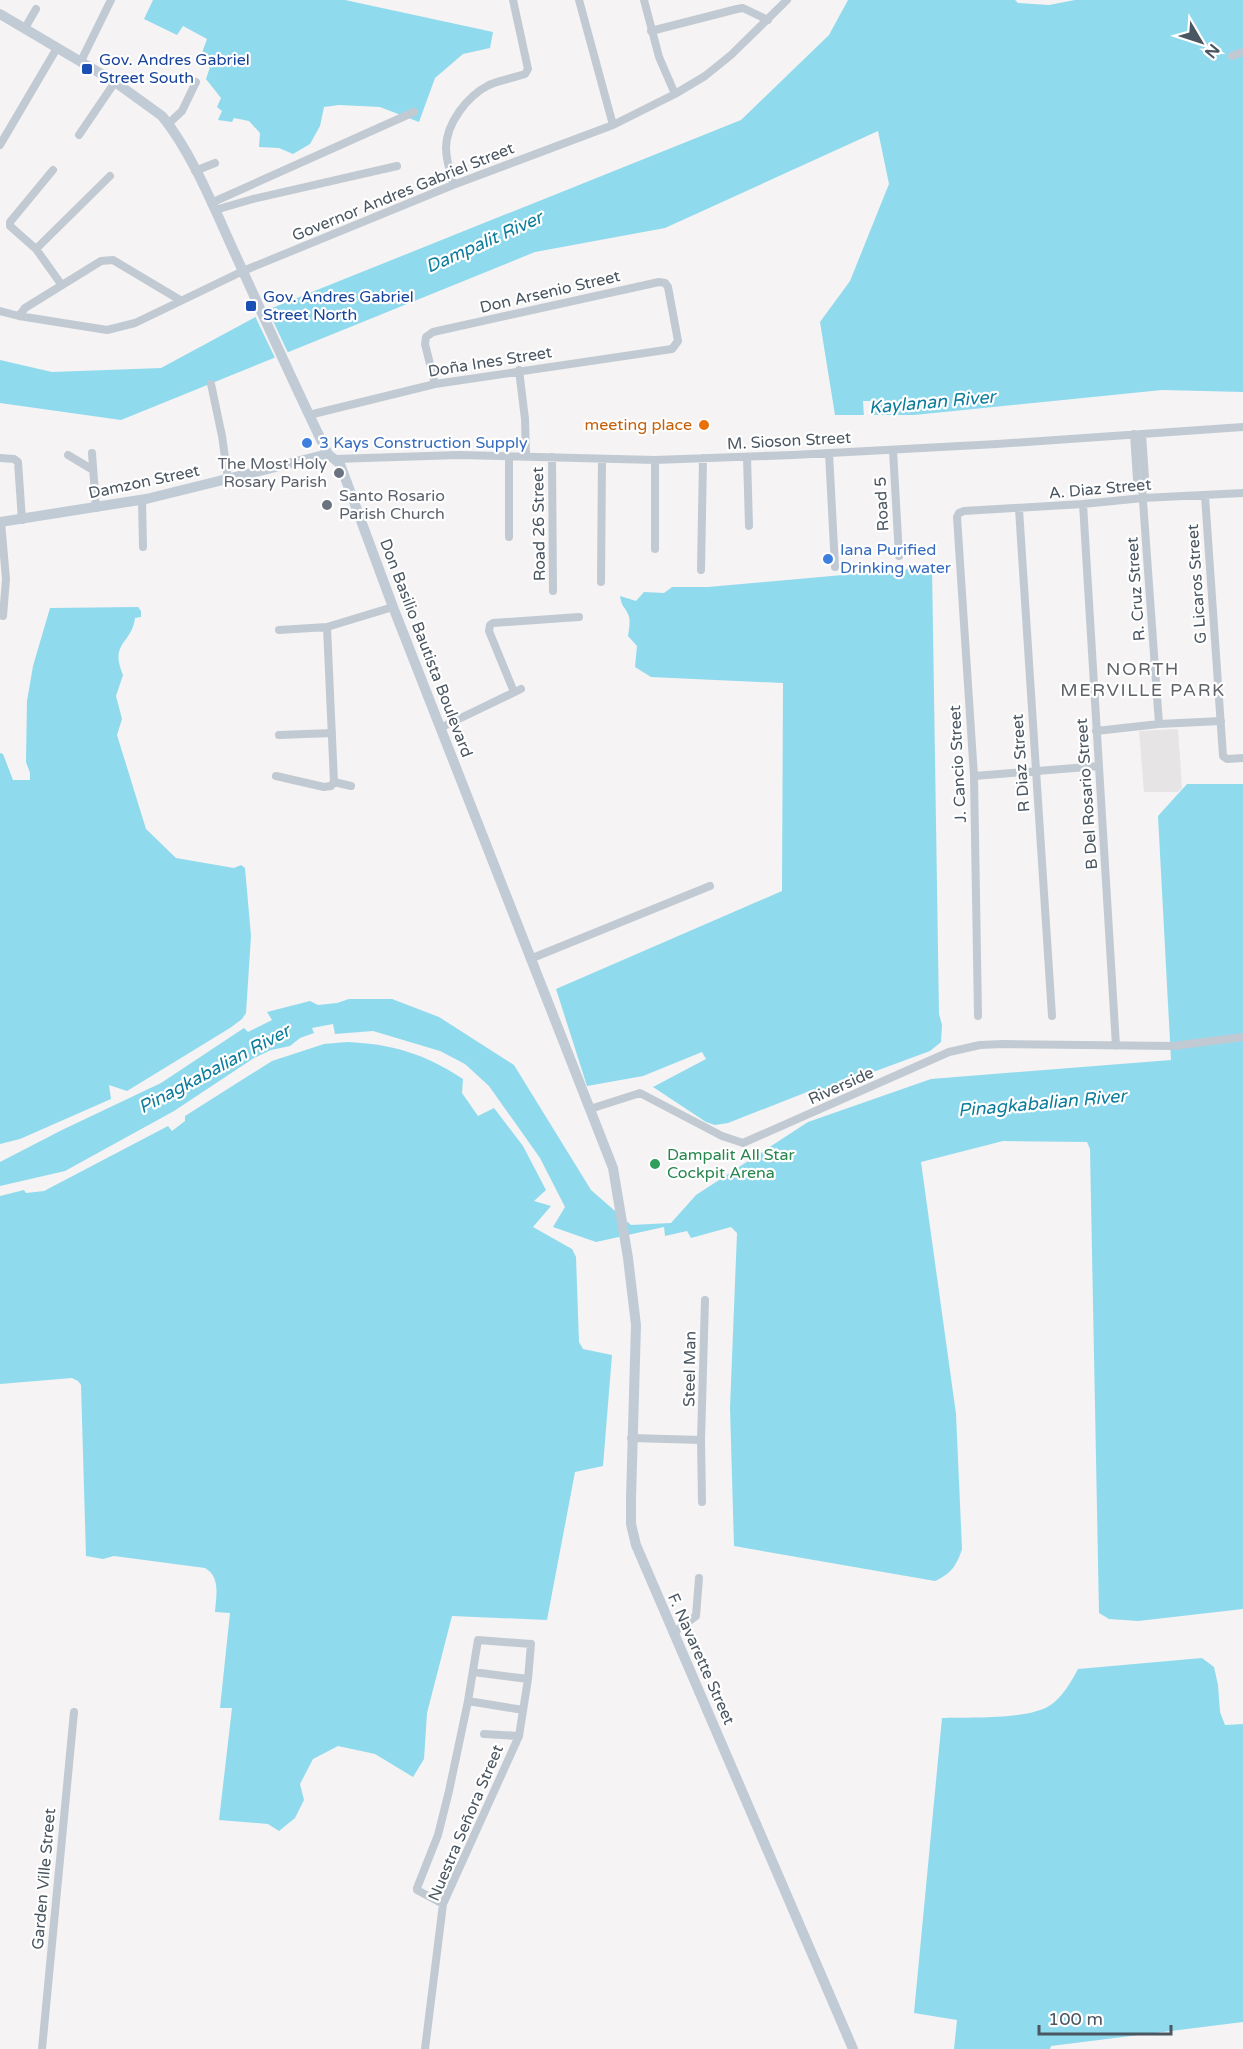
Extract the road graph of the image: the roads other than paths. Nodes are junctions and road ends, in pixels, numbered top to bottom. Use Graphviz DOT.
graph roads {
  1 [pos="111,0"];
  2 [pos="513,0"];
  3 [pos="579,0"];
  4 [pos="644,0"];
  5 [pos="787,0"];
  6 [pos="36,9"];
  7 [pos="0,14"];
  8 [pos="768,20"];
  9 [pos="25,28"];
  10 [pos="651,31"];
  11 [pos="57,48"];
  12 [pos="1243,52"];
  13 [pos="1232,56"];
  14 [pos="81,61"];
  15 [pos="115,82"];
  16 [pos="196,82"];
  17 [pos="675,94"];
  18 [pos="414,112"];
  19 [pos="168,124"];
  20 [pos="613,125"];
  21 [pos="79,135"];
  22 [pos="0,145"];
  23 [pos="215,163"];
  24 [pos="397,166"];
  25 [pos="53,170"];
  26 [pos="195,171"];
  27 [pos="110,176"];
  28 [pos="453,185"];
  29 [pos="213,206"];
  30 [pos="36,249"];
  31 [pos="243,271"];
  32 [pos="61,285"];
  33 [pos="180,300"];
  34 [pos="0,311"];
  35 [pos="19,316"];
  36 [pos="676,345"];
  37 [pos="519,370"];
  38 [pos="211,384"];
  39 [pos="435,384"];
  40 [pos="309,415"];
  41 [pos="1243,427"];
  42 [pos="1138,434"];
  43 [pos="892,450"];
  44 [pos="92,453"];
  45 [pos="830,453"];
  46 [pos="68,455"];
  47 [pos="332,456"];
  48 [pos="509,456"];
  49 [pos="526,456"];
  50 [pos="552,457"];
  51 [pos="747,457"];
  52 [pos="0,458"];
  53 [pos="703,458"];
  54 [pos="602,459"];
  55 [pos="655,460"];
  56 [pos="93,470"];
  57 [pos="228,479"];
  58 [pos="1243,493"];
  59 [pos="1205,496"];
  60 [pos="1143,498"];
  61 [pos="141,500"];
  62 [pos="1083,504"];
  63 [pos="96,508"];
  64 [pos="1019,509"];
  65 [pos="959,513"];
  66 [pos="22,519"];
  67 [pos="1,522"];
  68 [pos="749,526"];
  69 [pos="509,537"];
  70 [pos="143,548"];
  71 [pos="655,549"];
  72 [pos="899,556"];
  73 [pos="835,567"];
  74 [pos="701,570"];
  75 [pos="601,582"];
  76 [pos="553,591"];
  77 [pos="393,608"];
  78 [pos="3,616"];
  79 [pos="579,617"];
  80 [pos="327,627"];
  81 [pos="279,630"];
  82 [pos="1221,721"];
  83 [pos="1158,724"];
  84 [pos="440,728"];
  85 [pos="1096,731"];
  86 [pos="332,733"];
  87 [pos="279,735"];
  88 [pos="1243,758"];
  89 [pos="1099,766"];
  90 [pos="1035,770"];
  91 [pos="276,776"];
  92 [pos="974,776"];
  93 [pos="334,782"];
  94 [pos="351,786"];
  95 [pos="710,886"];
  96 [pos="530,959"];
  97 [pos="978,1016"];
  98 [pos="1052,1016"];
  99 [pos="1243,1037"];
  100 [pos="1116,1046"];
  101 [pos="590,1109"];
  102 [pos="628,1258"];
  103 [pos="705,1300"];
  104 [pos="631,1438"];
  105 [pos="701,1440"];
  106 [pos="702,1503"];
  107 [pos="699,1578"];
  108 [pos="673,1634"];
  109 [pos="473,1672"];
  110 [pos="528,1679"];
  111 [pos="468,1701"];
  112 [pos="523,1710"];
  113 [pos="74,1712"];
  114 [pos="484,1734"];
  115 [pos="519,1736"];
  116 [pos="443,1904"];
  117 [pos="42,2049"];
  118 [pos="425,2049"];
  119 [pos="853,2049"];
  1 -- 14 [label="street"];
  2 -- 28 [label="street"];
  3 -- 20 [label="street"];
  4 -- 10 [label="street"];
  5 -- 8 [label="street, Governor Andres Gabriel Street"];
  6 -- 9 [label="street"];
  7 -- 9 [label="main road, Don Basilio Bautista Boulevard"];
  8 -- 10 [label="street"];
  8 -- 17 [label="street, Governor Andres Gabriel Street"];
  9 -- 11 [label="main road, Don Basilio Bautista Boulevard"];
  10 -- 17 [label="street"];
  11 -- 14 [label="main road, Don Basilio Bautista Boulevard"];
  11 -- 22 [label="street"];
  12 -- 13 [label="street"];
  14 -- 15 [label="main road, Don Basilio Bautista Boulevard"];
  15 -- 19 [label="main road, Don Basilio Bautista Boulevard"];
  15 -- 21 [label="street"];
  16 -- 19 [label="street"];
  17 -- 20 [label="street, Governor Andres Gabriel Street"];
  18 -- 29 [label="street"];
  19 -- 26 [label="main road, Don Basilio Bautista Boulevard"];
  20 -- 28 [label="street, Governor Andres Gabriel Street"];
  23 -- 26 [label="street"];
  24 -- 29 [label="street"];
  25 -- 30 [label="street"];
  26 -- 29 [label="main road, Don Basilio Bautista Boulevard"];
  27 -- 30 [label="street"];
  28 -- 31 [label="street, Governor Andres Gabriel Street"];
  29 -- 31 [label="main road, Don Basilio Bautista Boulevard"];
  30 -- 32 [label="street"];
  31 -- 33 [label="street, Governor Andres Gabriel Street"];
  31 -- 40 [label="main road, Don Basilio Bautista Boulevard"];
  32 -- 33 [label="street"];
  32 -- 35 [label="street"];
  33 -- 35 [label="street, Governor Andres Gabriel Street"];
  34 -- 35 [label="street, Governor Andres Gabriel Street"];
  36 -- 37 [label="street, Doña Ines Street"];
  36 -- 39 [label="street, Don Arsenio Street"];
  37 -- 39 [label="street, Doña Ines Street"];
  37 -- 49 [label="street"];
  38 -- 57 [label="street"];
  39 -- 40 [label="street, Doña Ines Street"];
  40 -- 47 [label="main road, Don Basilio Bautista Boulevard"];
  41 -- 42 [label="street, M. Sioson Street"];
  42 -- 43 [label="street, M. Sioson Street"];
  42 -- 60 [label="street, R. Cruz Street"];
  43 -- 45 [label="street, M. Sioson Street"];
  43 -- 72 [label="street, Road 5"];
  44 -- 56 [label="street"];
  45 -- 51 [label="street, M. Sioson Street"];
  45 -- 73 [label="street"];
  46 -- 56 [label="street"];
  47 -- 48 [label="street, M. Sioson Street"];
  47 -- 57 [label="main road, Damzon Street"];
  47 -- 77 [label="main road, Don Basilio Bautista Boulevard"];
  48 -- 49 [label="street, M. Sioson Street"];
  48 -- 69 [label="street"];
  49 -- 50 [label="street, M. Sioson Street"];
  50 -- 54 [label="street, M. Sioson Street"];
  50 -- 76 [label="street, Road 26 Street"];
  51 -- 53 [label="street, M. Sioson Street"];
  51 -- 68 [label="street"];
  52 -- 66 [label="street"];
  53 -- 55 [label="street, M. Sioson Street"];
  53 -- 74 [label="street"];
  54 -- 55 [label="street, M. Sioson Street"];
  54 -- 75 [label="street"];
  55 -- 71 [label="street"];
  56 -- 63 [label="street"];
  57 -- 61 [label="main road, Damzon Street"];
  58 -- 59 [label="street, A. Diaz Street"];
  59 -- 60 [label="street, A. Diaz Street"];
  59 -- 82 [label="street, G Licaros Street"];
  60 -- 62 [label="street, A. Diaz Street"];
  60 -- 83 [label="street, R. Cruz Street"];
  61 -- 63 [label="main road, Damzon Street"];
  61 -- 70 [label="street"];
  62 -- 64 [label="street, A. Diaz Street"];
  62 -- 85 [label="street, B Del Rosario Street"];
  63 -- 66 [label="main road, Damzon Street"];
  64 -- 65 [label="street, A. Diaz Street"];
  64 -- 90 [label="street, R Diaz Street"];
  65 -- 92 [label="street, J. Cancio Street"];
  66 -- 67 [label="main road, Damzon Street"];
  67 -- 78 [label="street"];
  77 -- 80 [label="street"];
  77 -- 84 [label="main road, Don Basilio Bautista Boulevard"];
  79 -- 84 [label="street"];
  80 -- 81 [label="street"];
  80 -- 86 [label="street"];
  82 -- 83 [label="street"];
  82 -- 88 [label="street, G Licaros Street"];
  83 -- 85 [label="street"];
  84 -- 96 [label="main road, Don Basilio Bautista Boulevard"];
  85 -- 89 [label="street, B Del Rosario Street"];
  86 -- 87 [label="street"];
  86 -- 93 [label="street"];
  89 -- 90 [label="street"];
  89 -- 100 [label="street, B Del Rosario Street"];
  90 -- 92 [label="street"];
  90 -- 98 [label="street, R Diaz Street"];
  91 -- 93 [label="street"];
  92 -- 97 [label="street, J. Cancio Street"];
  93 -- 94 [label="street"];
  95 -- 96 [label="street"];
  96 -- 101 [label="main road, Don Basilio Bautista Boulevard"];
  99 -- 100 [label="street, Riverside"];
  100 -- 101 [label="street, Riverside"];
  101 -- 102 [label="main road, Don Basilio Bautista Boulevard"];
  102 -- 104 [label="main road, F. Navarette Street"];
  103 -- 105 [label="street, Steel Man"];
  104 -- 105 [label="street"];
  104 -- 108 [label="main road, F. Navarette Street"];
  105 -- 106 [label="street, Steel Man"];
  107 -- 108 [label="street"];
  108 -- 119 [label="main road, F. Navarette Street"];
  109 -- 110 [label="street"];
  109 -- 110 [label="street, Nuestra Señora Street"];
  109 -- 111 [label="street"];
  110 -- 112 [label="street, Nuestra Señora Street"];
  111 -- 112 [label="street"];
  111 -- 116 [label="street"];
  112 -- 115 [label="street, Nuestra Señora Street"];
  113 -- 117 [label="street, Garden Ville Street"];
  114 -- 115 [label="street"];
  115 -- 116 [label="street, Nuestra Señora Street"];
  116 -- 118 [label="street, Nuestra Señora Street"];
}
